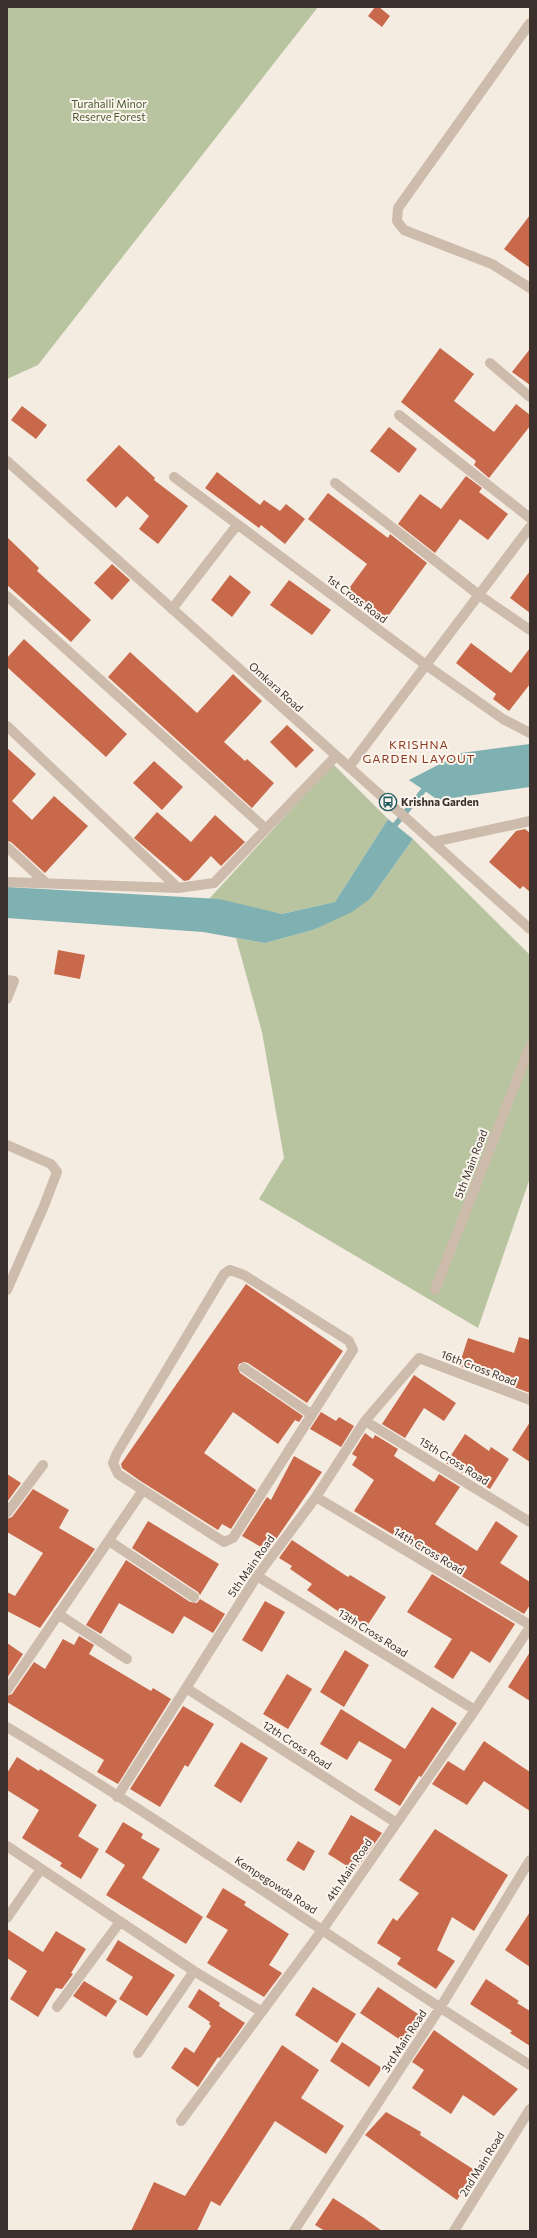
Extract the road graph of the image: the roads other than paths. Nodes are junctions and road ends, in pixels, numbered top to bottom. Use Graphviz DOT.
graph roads {
  1 [pos="530,22"];
  2 [pos="530,288"];
  3 [pos="490,363"];
  4 [pos="530,397"];
  5 [pos="399,415"];
  6 [pos="7,461"];
  7 [pos="174,477"];
  8 [pos="335,483"];
  9 [pos="530,518"];
  10 [pos="237,525"];
  11 [pos="530,527"];
  12 [pos="478,595"];
  13 [pos="7,596"];
  14 [pos="172,608"];
  15 [pos="530,630"];
  16 [pos="426,665"];
  17 [pos="7,726"];
  18 [pos="530,733"];
  19 [pos="336,756"];
  20 [pos="349,767"];
  21 [pos="530,821"];
  22 [pos="266,829"];
  23 [pos="433,842"];
  24 [pos="7,847"];
  25 [pos="7,882"];
  26 [pos="46,883"];
  27 [pos="178,888"];
  28 [pos="530,929"];
  29 [pos="7,980"];
  30 [pos="7,999"];
  31 [pos="530,1046"];
  32 [pos="7,1145"];
  33 [pos="7,1290"];
  34 [pos="435,1290"];
  35 [pos="419,1358"];
  36 [pos="244,1368"];
  37 [pos="530,1400"];
  38 [pos="311,1414"];
  39 [pos="365,1421"];
  40 [pos="43,1465"];
  41 [pos="143,1490"];
  42 [pos="316,1497"];
  43 [pos="7,1513"];
  44 [pos="530,1522"];
  45 [pos="109,1541"];
  46 [pos="257,1576"];
  47 [pos="194,1597"];
  48 [pos="58,1614"];
  49 [pos="530,1626"];
  50 [pos="127,1659"];
  51 [pos="186,1688"];
  52 [pos="7,1690"];
  53 [pos="475,1710"];
  54 [pos="7,1727"];
  55 [pos="117,1797"];
  56 [pos="395,1822"];
  57 [pos="7,1846"];
  58 [pos="530,1860"];
  59 [pos="41,1869"];
  60 [pos="7,1918"];
  61 [pos="120,1922"];
  62 [pos="323,1929"];
  63 [pos="194,1972"];
  64 [pos="57,2008"];
  65 [pos="440,2008"];
  66 [pos="262,2012"];
  67 [pos="138,2053"];
  68 [pos="530,2065"];
  69 [pos="530,2109"];
  70 [pos="181,2121"];
  71 [pos="294,2231"];
  72 [pos="454,2231"];
  1 -- 2 [label="street"];
  3 -- 4 [label="street"];
  5 -- 9 [label="street"];
  6 -- 14 [label="street, Omkara Road"];
  7 -- 10 [label="street, 1st Cross Road"];
  8 -- 12 [label="street"];
  10 -- 14 [label="street"];
  10 -- 16 [label="street, 1st Cross Road"];
  11 -- 12 [label="street"];
  12 -- 15 [label="street"];
  12 -- 16 [label="street"];
  13 -- 22 [label="street"];
  14 -- 19 [label="street, Omkara Road"];
  16 -- 18 [label="street, 1st Cross Road"];
  16 -- 20 [label="street"];
  17 -- 27 [label="street"];
  19 -- 20 [label="street, Omkara Road"];
  19 -- 22 [label="street"];
  20 -- 23 [label="street, Omkara Road"];
  21 -- 23 [label="street"];
  22 -- 27 [label="street"];
  23 -- 28 [label="street, Omkara Road"];
  24 -- 26 [label="street"];
  25 -- 26 [label="street"];
  26 -- 27 [label="street"];
  29 -- 30 [label="street"];
  31 -- 34 [label="street, 5th Main Road"];
  32 -- 33 [label="street"];
  35 -- 37 [label="street, 16th Cross Road"];
  35 -- 39 [label="street, 5th Main Road"];
  36 -- 38 [label="street"];
  38 -- 41 [label="street"];
  38 -- 41 [label="street"];
  39 -- 42 [label="street, 5th Main Road"];
  39 -- 44 [label="street, 15th Cross Road"];
  40 -- 43 [label="street"];
  41 -- 45 [label="street"];
  42 -- 46 [label="street, 5th Main Road"];
  42 -- 49 [label="street, 14th Cross Road"];
  45 -- 47 [label="street"];
  45 -- 48 [label="street"];
  46 -- 51 [label="street, 5th Main Road"];
  46 -- 53 [label="street, 13th Cross Road"];
  48 -- 50 [label="street"];
  48 -- 52 [label="street"];
  49 -- 53 [label="street, 4th Main Road"];
  51 -- 55 [label="street, 5th Main Road"];
  51 -- 56 [label="street, 12th Cross Road"];
  53 -- 56 [label="street, 4th Main Road"];
  54 -- 55 [label="street, Kempegowda Road"];
  55 -- 62 [label="street, Kempegowda Road"];
  56 -- 62 [label="street, 4th Main Road"];
  57 -- 59 [label="street"];
  58 -- 65 [label="street, 3rd Main Road"];
  59 -- 60 [label="street"];
  59 -- 61 [label="street"];
  61 -- 63 [label="street"];
  61 -- 64 [label="street"];
  62 -- 65 [label="street, Kempegowda Road"];
  62 -- 66 [label="street, 4th Main Road"];
  63 -- 66 [label="street"];
  63 -- 67 [label="street"];
  65 -- 68 [label="street, Kempegowda Road"];
  65 -- 71 [label="street, 3rd Main Road"];
  66 -- 70 [label="street, 4th Main Road"];
  69 -- 72 [label="street, 2nd Main Road"];
}
